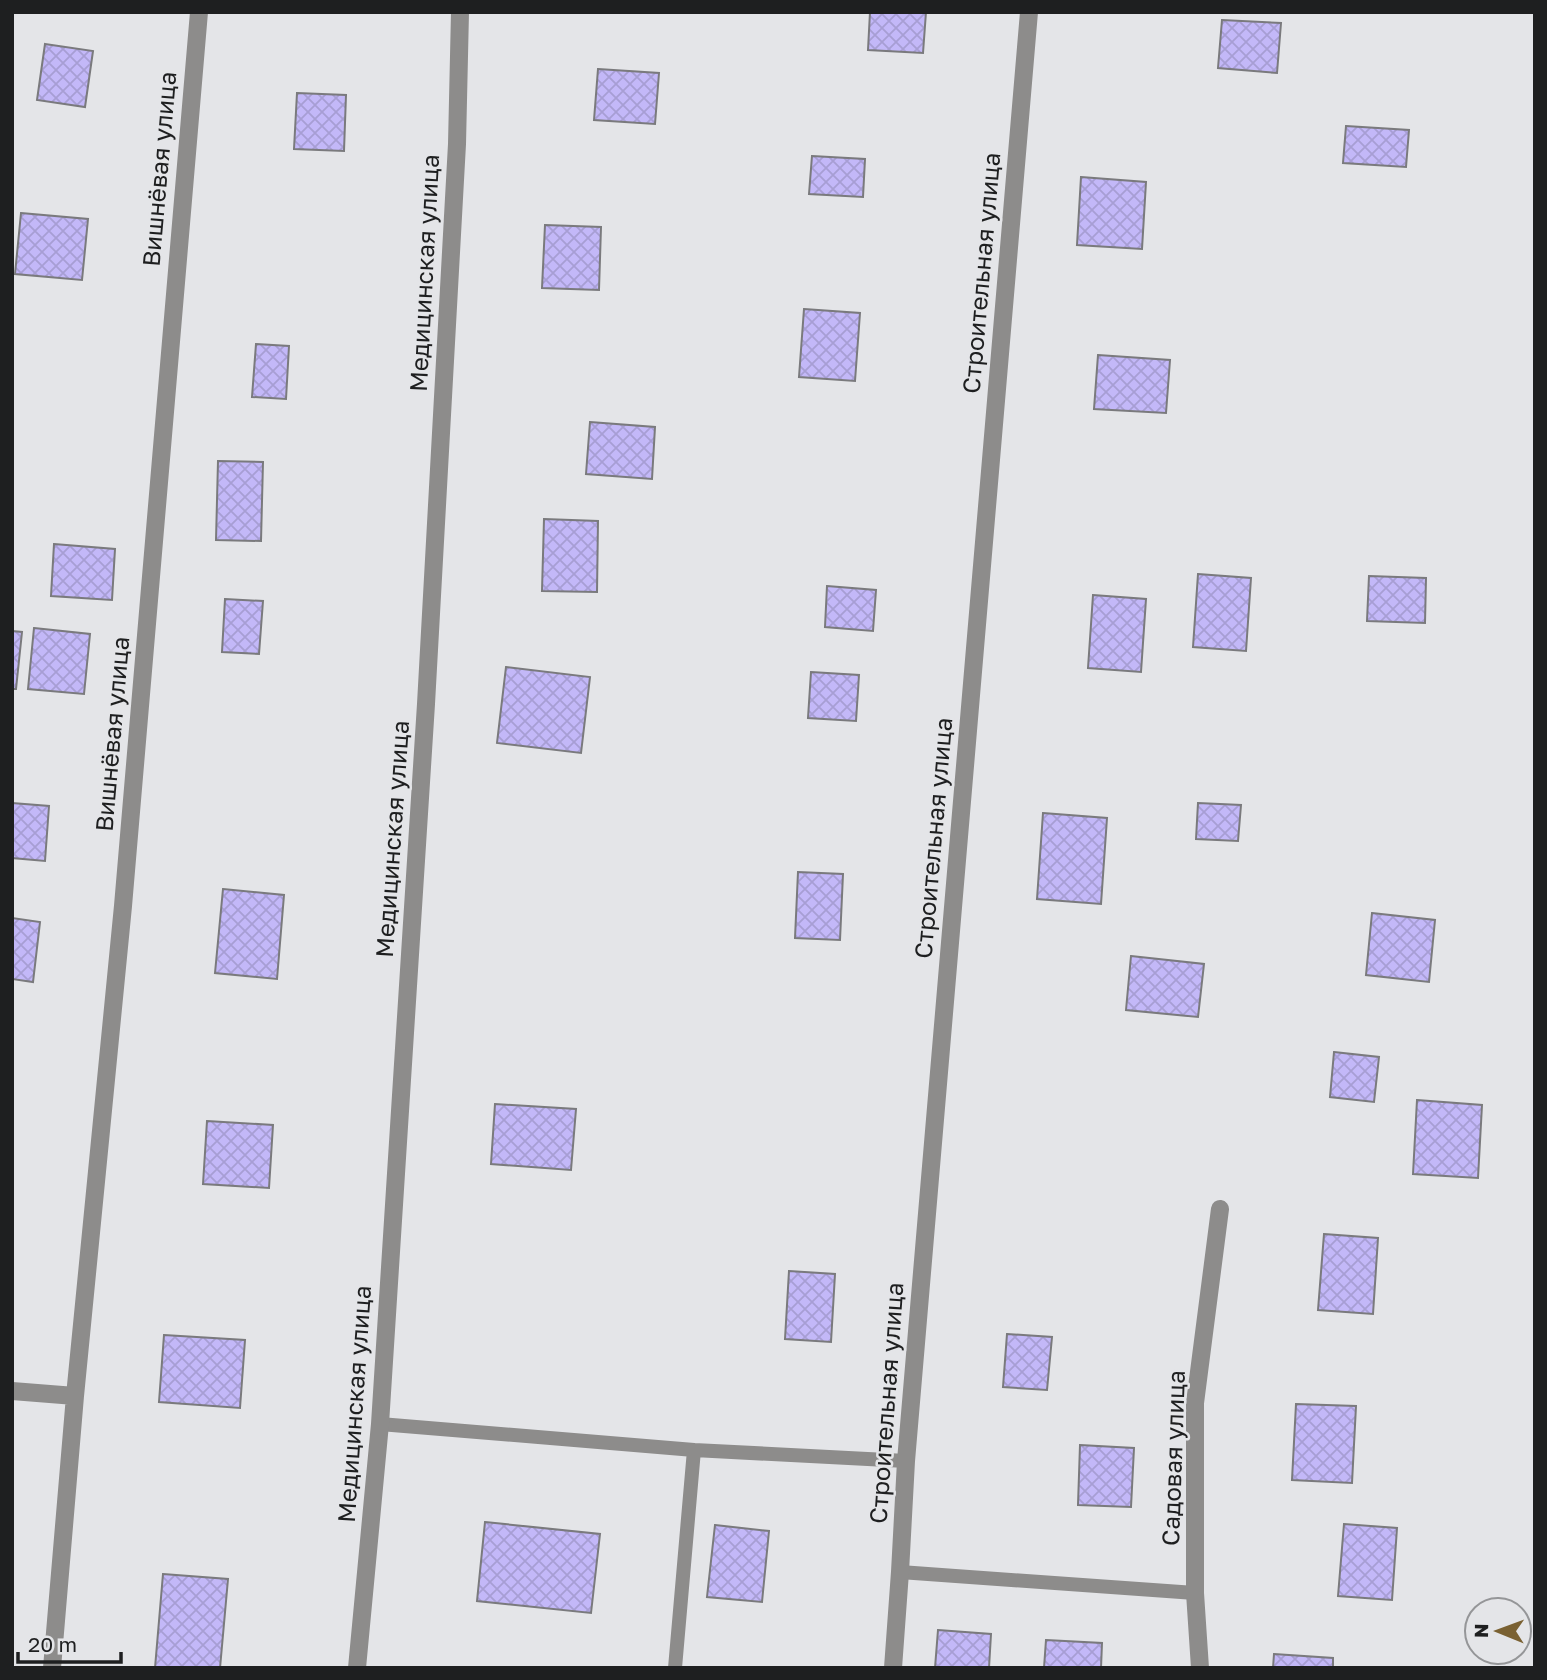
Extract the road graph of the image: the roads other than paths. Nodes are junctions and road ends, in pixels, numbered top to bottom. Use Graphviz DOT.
graph roads {
  1 [pos="199,12"];
  2 [pos="460,12"];
  3 [pos="1029,12"];
  4 [pos="1220,1209"];
  5 [pos="12,1391"];
  6 [pos="75,1396"];
  7 [pos="380,1424"];
  8 [pos="694,1450"];
  9 [pos="906,1461"];
  10 [pos="900,1572"];
  11 [pos="1195,1593"];
  12 [pos="52,1668"];
  13 [pos="357,1668"];
  14 [pos="675,1668"];
  15 [pos="892,1668"];
  16 [pos="1200,1668"];
  1 -- 6 [label="street, Вишнёвая улица"];
  2 -- 7 [label="street, Медицинская улица"];
  3 -- 9 [label="street, Строительная улица"];
  4 -- 11 [label="street, Садовая улица"];
  5 -- 6 [label="street"];
  6 -- 12 [label="street, Вишнёвая улица"];
  7 -- 8 [label="lane"];
  7 -- 13 [label="street, Медицинская улица"];
  8 -- 9 [label="lane"];
  8 -- 14 [label="lane"];
  9 -- 10 [label="street, Строительная улица"];
  10 -- 11 [label="lane"];
  10 -- 15 [label="street, Строительная улица"];
  11 -- 16 [label="street, Садовая улица"];
}
